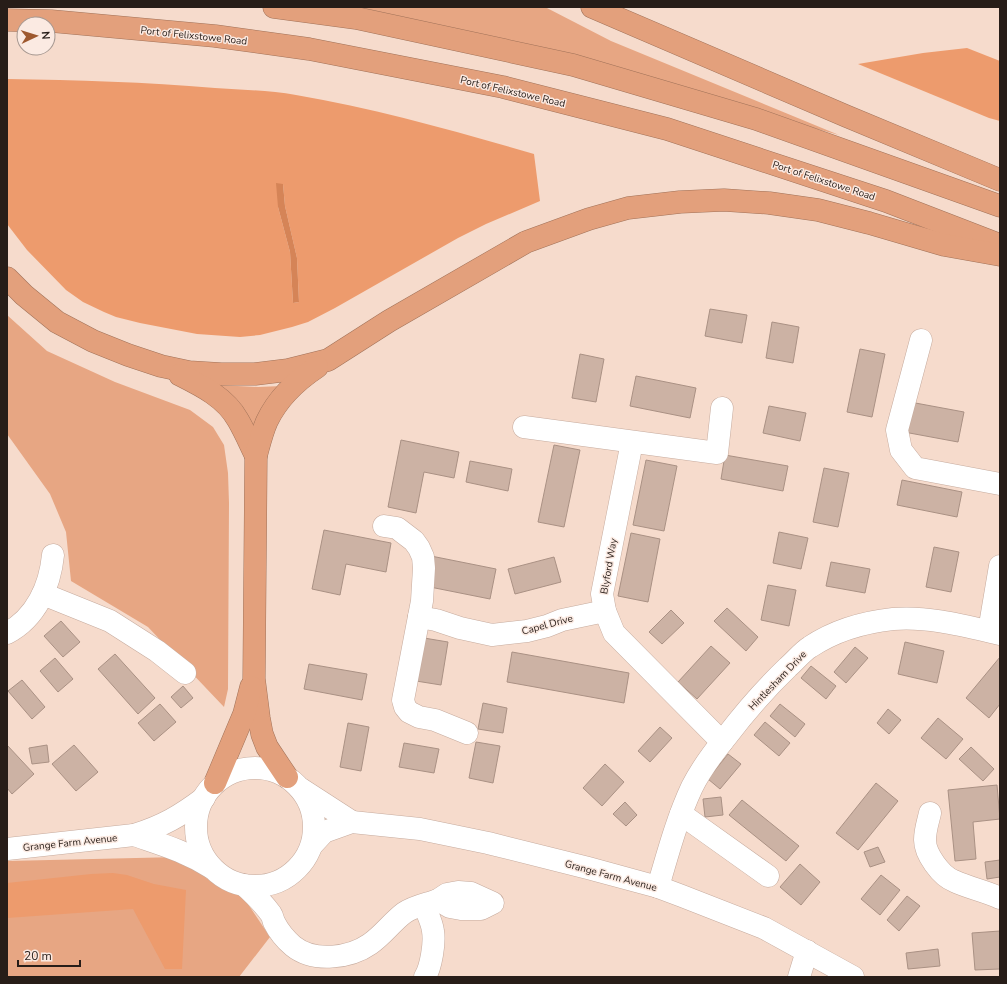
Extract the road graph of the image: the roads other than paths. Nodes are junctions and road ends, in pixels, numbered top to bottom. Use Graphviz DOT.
graph roads {
  1 [pos="274,7"];
  2 [pos="592,7"];
  3 [pos="7,20"];
  4 [pos="1000,180"];
  5 [pos="1000,206"];
  6 [pos="1000,245"];
  7 [pos="1000,255"];
  8 [pos="7,278"];
  9 [pos="921,340"];
  10 [pos="328,360"];
  11 [pos="161,366"];
  12 [pos="722,408"];
  13 [pos="524,427"];
  14 [pos="632,442"];
  15 [pos="256,456"];
  16 [pos="1000,484"];
  17 [pos="384,526"];
  18 [pos="53,555"];
  19 [pos="1000,566"];
  20 [pos="43,594"];
  21 [pos="604,611"];
  22 [pos="419,616"];
  23 [pos="995,632"];
  24 [pos="7,633"];
  25 [pos="185,673"];
  26 [pos="254,678"];
  27 [pos="467,733"];
  28 [pos="722,742"];
  29 [pos="294,783"];
  30 [pos="209,790"];
  31 [pos="930,813"];
  32 [pos="681,814"];
  33 [pos="352,822"];
  34 [pos="134,835"];
  35 [pos="312,845"];
  36 [pos="7,849"];
  37 [pos="216,871"];
  38 [pos="768,876"];
  39 [pos="282,880"];
  40 [pos="244,885"];
  41 [pos="658,887"];
  42 [pos="1000,898"];
  43 [pos="272,915"];
  44 [pos="807,951"];
  45 [pos="426,976"];
  46 [pos="799,977"];
  47 [pos="853,977"];
  1 -- 5 [label="highway"];
  2 -- 4 [label="highway"];
  3 -- 6 [label="highway, Port of Felixstowe Road"];
  7 -- 10 [label="highway"];
  8 -- 11 [label="highway"];
  9 -- 16 [label="street"];
  10 -- 11 [label="highway"];
  10 -- 15 [label="highway"];
  11 -- 15 [label="highway"];
  12 -- 14 [label="street"];
  13 -- 14 [label="street"];
  14 -- 21 [label="street, Blyford Way"];
  15 -- 26 [label="highway"];
  17 -- 22 [label="street"];
  18 -- 20 [label="street"];
  19 -- 23 [label="street"];
  20 -- 24 [label="street"];
  20 -- 25 [label="street"];
  21 -- 22 [label="street, Capel Drive"];
  21 -- 28 [label="street, Blyford Way"];
  22 -- 27 [label="street"];
  23 -- 28 [label="street, Hintlesham Drive"];
  26 -- 29 [label="highway"];
  26 -- 30 [label="highway"];
  28 -- 32 [label="street, Hintlesham Drive"];
  29 -- 30 [label="street"];
  29 -- 33 [label="street, Grange Farm Avenue"];
  29 -- 35 [label="street"];
  30 -- 34 [label="street, Grange Farm Avenue"];
  30 -- 37 [label="street"];
  31 -- 42 [label="street"];
  32 -- 38 [label="street"];
  32 -- 41 [label="street, Hintlesham Drive"];
  33 -- 35 [label="street, Grange Farm Avenue"];
  33 -- 41 [label="street, Grange Farm Avenue"];
  34 -- 36 [label="street, Grange Farm Avenue"];
  34 -- 37 [label="street, Grange Farm Avenue"];
  35 -- 39 [label="street"];
  37 -- 40 [label="street"];
  39 -- 40 [label="street"];
  39 -- 43 [label="street"];
  40 -- 43 [label="street"];
  41 -- 44 [label="street, Grange Farm Avenue"];
  43 -- 45 [label="street"];
  44 -- 46 [label="street"];
  44 -- 47 [label="street, Grange Farm Avenue"];
}
